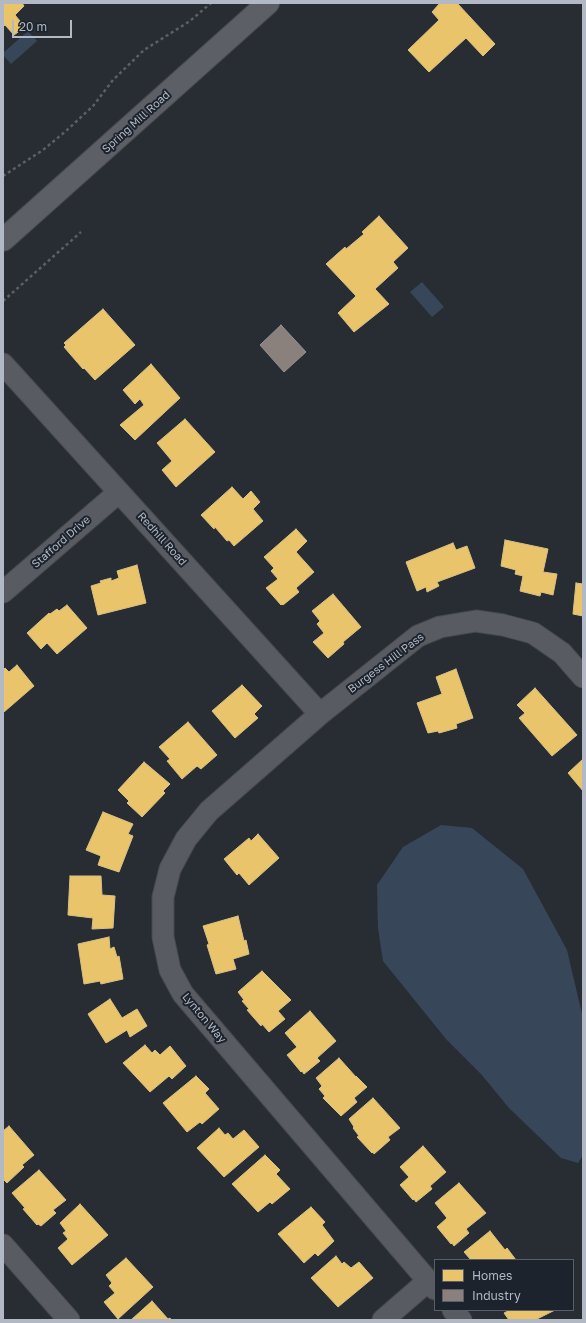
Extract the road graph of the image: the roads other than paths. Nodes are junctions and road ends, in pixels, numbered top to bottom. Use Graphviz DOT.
graph roads {
  1 [pos="268,3"];
  2 [pos="3,240"];
  3 [pos="3,364"];
  4 [pos="119,492"];
  5 [pos="3,592"];
  6 [pos="583,677"];
  7 [pos="320,714"];
  8 [pos="3,1245"];
  9 [pos="431,1285"];
  10 [pos="454,1311"];
  11 [pos="69,1320"];
  12 [pos="383,1320"];
  13 [pos="461,1320"];
  1 -- 2 [label="street, Spring Mill Road"];
  3 -- 4 [label="street, Redhill Road"];
  4 -- 5 [label="street, Stafford Drive"];
  4 -- 7 [label="street, Redhill Road"];
  6 -- 7 [label="street, Burgess Hill Pass"];
  7 -- 9 [label="street, Lynton Way"];
  8 -- 11 [label="street"];
  9 -- 12 [label="street"];
  10 -- 13 [label="street"];
}
